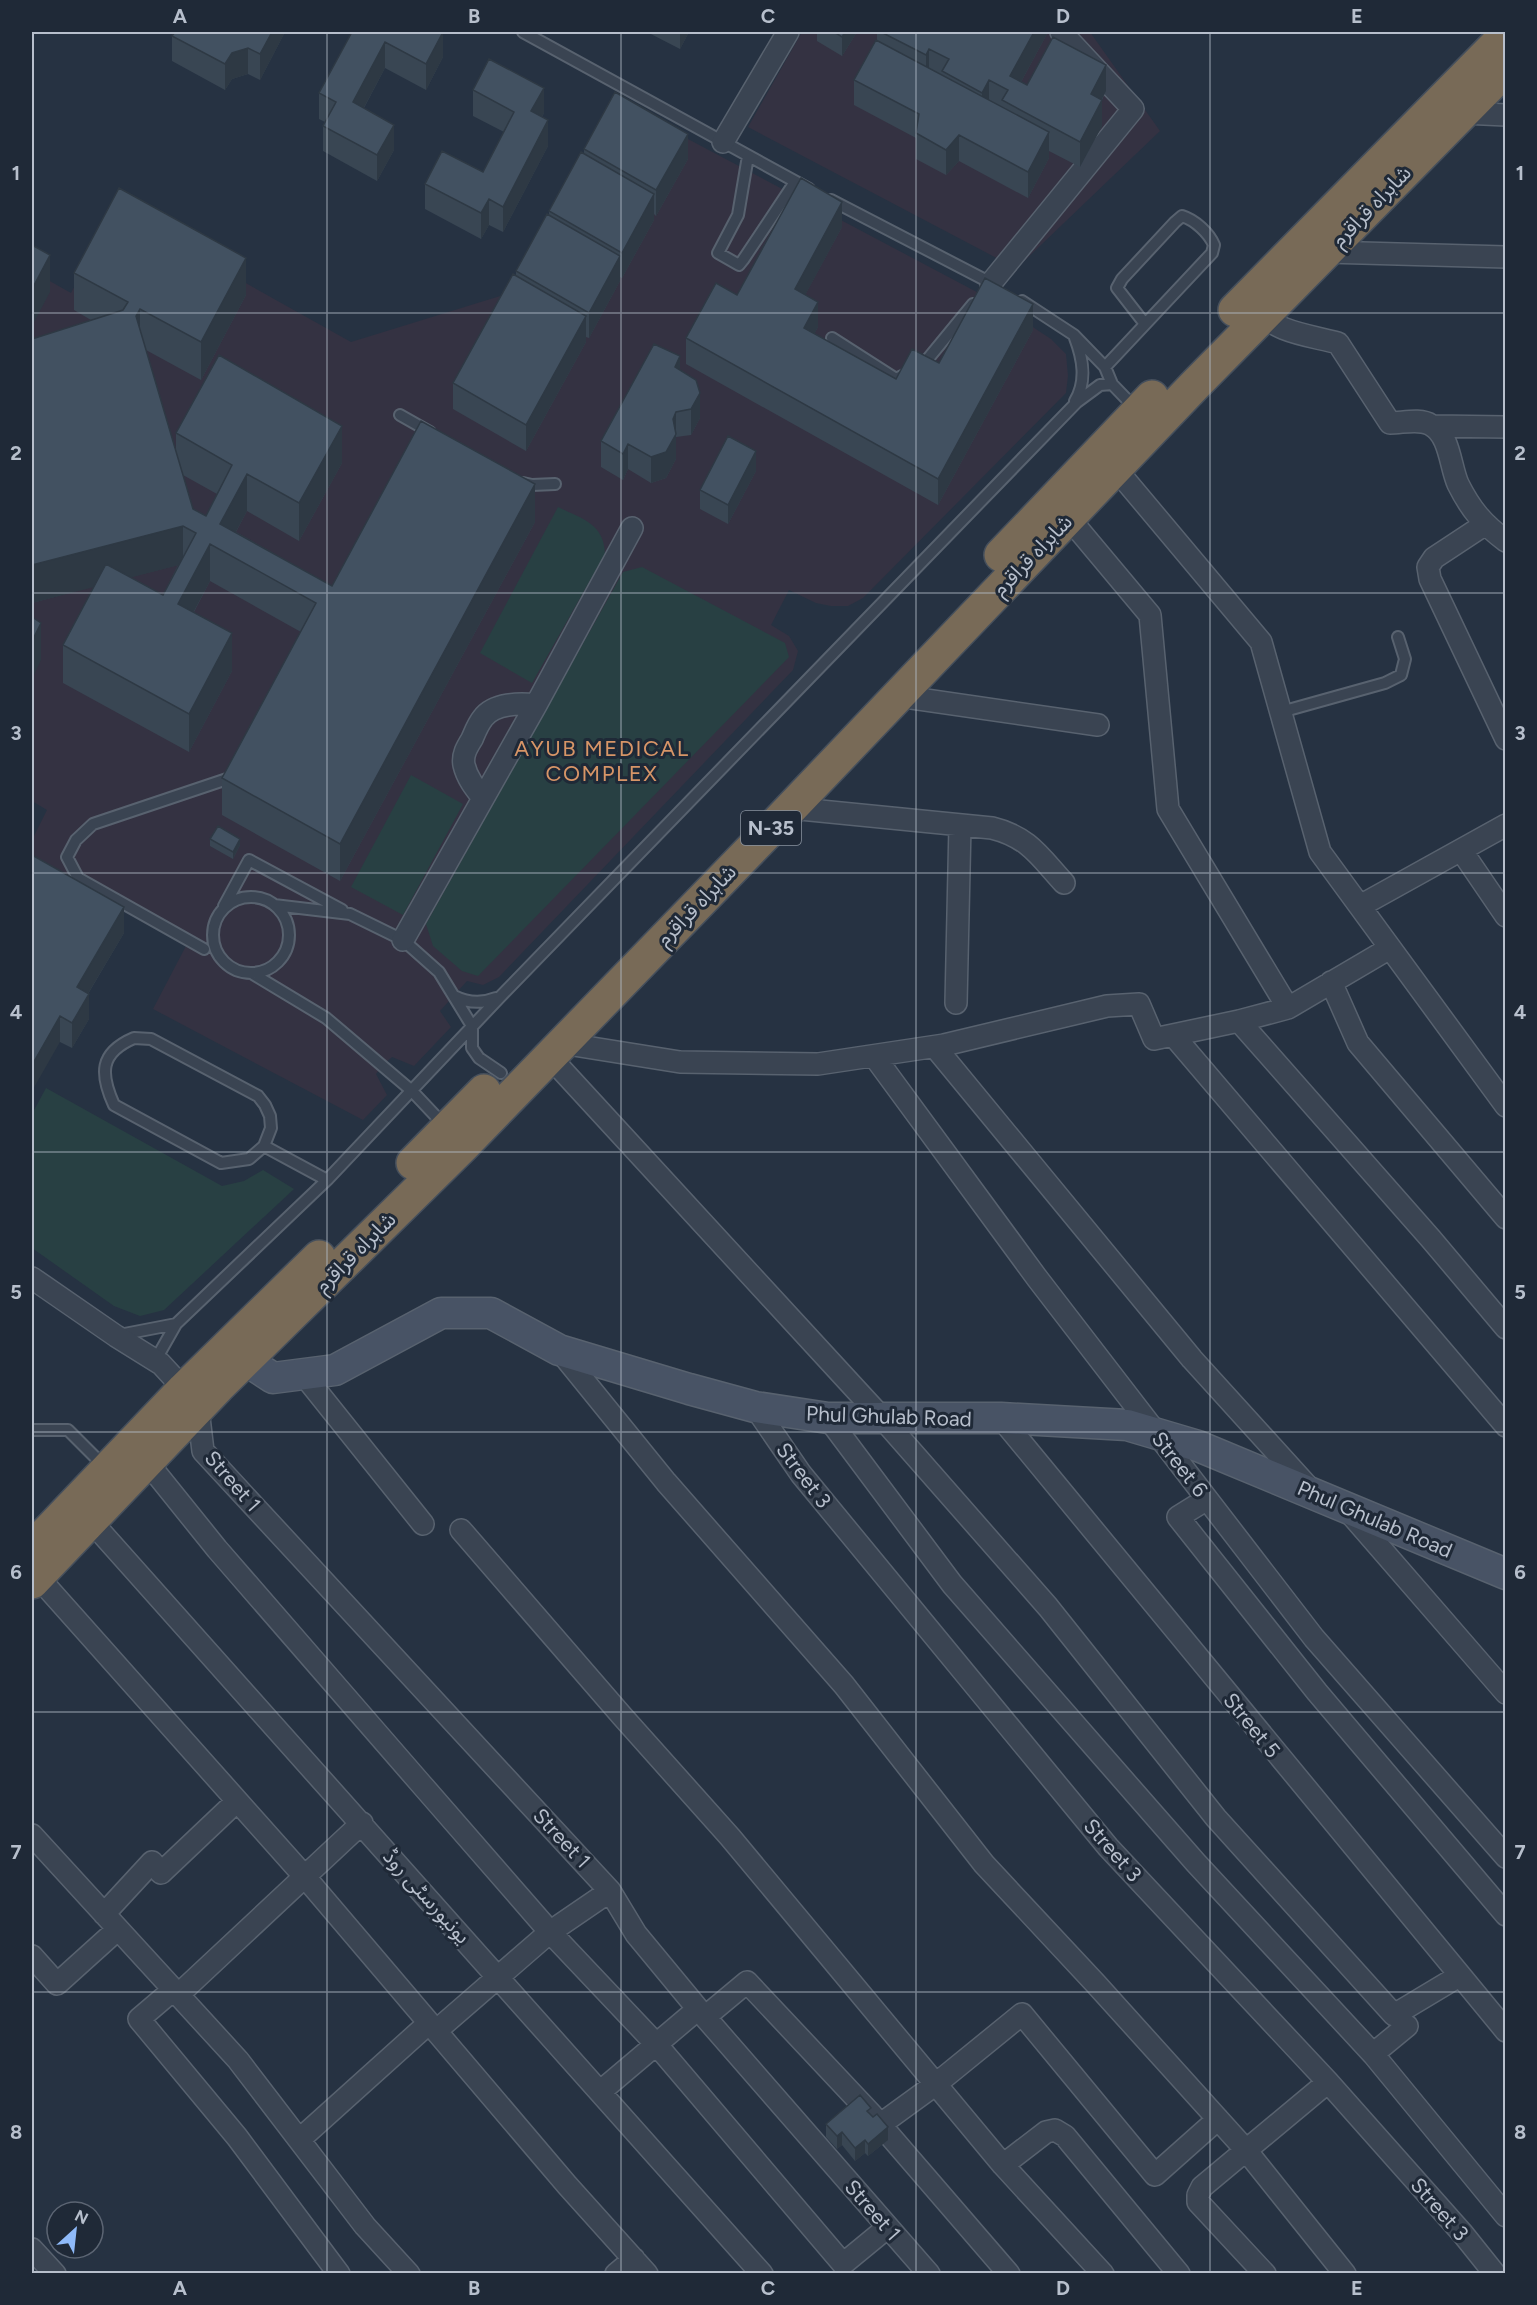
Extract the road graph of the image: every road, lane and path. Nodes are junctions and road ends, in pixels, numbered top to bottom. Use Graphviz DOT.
graph roads {
  1 [pos="523,32"];
  2 [pos="788,32"];
  3 [pos="1061,32"];
  4 [pos="1506,35"];
  5 [pos="1506,69"];
  6 [pos="1462,113"];
  7 [pos="1506,115"];
  8 [pos="723,142"];
  9 [pos="748,156"];
  10 [pos="795,182"];
  11 [pos="1326,252"];
  12 [pos="1506,257"];
  13 [pos="996,286"];
  14 [pos="1011,295"];
  15 [pos="1254,307"];
  16 [pos="1145,324"];
  17 [pos="1074,335"];
  18 [pos="832,338"];
  19 [pos="1106,367"];
  20 [pos="1112,384"];
  21 [pos="1069,411"];
  22 [pos="400,415"];
  23 [pos="1146,420"];
  24 [pos="1434,426"];
  25 [pos="1506,427"];
  26 [pos="439,437"];
  27 [pos="1115,468"];
  28 [pos="517,482"];
  29 [pos="555,484"];
  30 [pos="1068,517"];
  31 [pos="1484,525"];
  32 [pos="632,528"];
  33 [pos="1506,541"];
  34 [pos="1398,637"];
  35 [pos="898,696"];
  36 [pos="536,705"];
  37 [pos="1281,712"];
  38 [pos="1098,725"];
  39 [pos="1506,739"];
  40 [pos="236,776"];
  41 [pos="483,798"];
  42 [pos="790,808"];
  43 [pos="960,825"];
  44 [pos="1506,825"];
  45 [pos="1461,850"];
  46 [pos="1064,884"];
  47 [pos="274,905"];
  48 [pos="1359,906"];
  49 [pos="221,911"];
  50 [pos="350,914"];
  51 [pos="1506,916"];
  52 [pos="403,940"];
  53 [pos="1390,948"];
  54 [pos="204,949"];
  55 [pos="253,974"];
  56 [pos="1331,982"];
  57 [pos="453,996"];
  58 [pos="500,997"];
  59 [pos="956,1003"];
  60 [pos="1288,1008"];
  61 [pos="1239,1021"];
  62 [pos="472,1026"];
  63 [pos="1173,1035"];
  64 [pos="935,1047"];
  65 [pos="555,1050"];
  66 [pos="874,1056"];
  67 [pos="501,1073"];
  68 [pos="412,1091"];
  69 [pos="1506,1106"];
  70 [pos="447,1129"];
  71 [pos="264,1146"];
  72 [pos="327,1180"];
  73 [pos="1506,1218"];
  74 [pos="32,1278"];
  75 [pos="176,1324"];
  76 [pos="1506,1328"];
  77 [pos="116,1336"];
  78 [pos="558,1350"];
  79 [pos="155,1361"];
  80 [pos="246,1361"];
  81 [pos="303,1374"];
  82 [pos="191,1399"];
  83 [pos="755,1407"];
  84 [pos="828,1418"];
  85 [pos="1001,1418"];
  86 [pos="883,1419"];
  87 [pos="1506,1426"];
  88 [pos="32,1431"];
  89 [pos="1156,1434"];
  90 [pos="147,1462"];
  91 [pos="107,1469"];
  92 [pos="1314,1494"];
  93 [pos="1207,1499"];
  94 [pos="1343,1505"];
  95 [pos="90,1520"];
  96 [pos="423,1524"];
  97 [pos="461,1530"];
  98 [pos="34,1569"];
  99 [pos="1506,1574"];
  100 [pos="1506,1693"];
  101 [pos="237,1801"];
  102 [pos="362,1823"];
  103 [pos="32,1835"];
  104 [pos="1506,1857"];
  105 [pos="305,1877"];
  106 [pos="610,1891"];
  107 [pos="1506,1914"];
  108 [pos="111,1922"];
  109 [pos="550,1932"];
  110 [pos="32,1956"];
  111 [pos="1459,1976"];
  112 [pos="500,1977"];
  113 [pos="176,1992"];
  114 [pos="701,2013"];
  115 [pos="1407,2026"];
  116 [pos="432,2027"];
  117 [pos="1506,2031"];
  118 [pos="656,2044"];
  119 [pos="1373,2054"];
  120 [pos="1328,2082"];
  121 [pos="936,2084"];
  122 [pos="601,2091"];
  123 [pos="1218,2119"];
  124 [pos="881,2124"];
  125 [pos="299,2140"];
  126 [pos="1245,2150"];
  127 [pos="1003,2165"];
  128 [pos="1506,2216"];
  129 [pos="888,2227"];
  130 [pos="32,2249"];
  131 [pos="640,2266"];
  132 [pos="847,2269"];
  133 [pos="757,2272"];
  134 [pos="54,2274"];
  135 [pos="339,2274"];
  136 [pos="409,2274"];
  137 [pos="616,2274"];
  138 [pos="929,2274"];
  139 [pos="1009,2274"];
  140 [pos="1103,2274"];
  141 [pos="1179,2274"];
  142 [pos="1266,2274"];
  143 [pos="1345,2274"];
  144 [pos="1495,2274"];
  1 -- 8 [label="lane"];
  2 -- 8 [label="street"];
  3 -- 13 [label="street"];
  4 -- 15 [label="highway, شاہراہ قراقرم / N-35"];
  5 -- 6 [label="highway, شاہراہ قراقرم / N-35"];
  6 -- 7 [label="street"];
  6 -- 11 [label="highway, شاہراہ قراقرم / N-35"];
  8 -- 9 [label="lane"];
  9 -- 10 [label="lane"];
  9 -- 10 [label="lane"];
  10 -- 13 [label="lane"];
  11 -- 12 [label="street"];
  11 -- 15 [label="highway, شاہراہ قراقرم / N-35"];
  13 -- 18 [label="lane"];
  14 -- 17 [label="lane"];
  15 -- 23 [label="highway, شاہراہ قراقرم / N-35"];
  15 -- 24 [label="street"];
  16 -- 16 [label="lane"];
  16 -- 19 [label="lane"];
  17 -- 19 [label="lane"];
  17 -- 21 [label="lane"];
  19 -- 20 [label="lane"];
  20 -- 21 [label="lane"];
  20 -- 23 [label="lane"];
  21 -- 58 [label="lane"];
  22 -- 26 [label="lane"];
  23 -- 27 [label="highway, شاہراہ قراقرم / N-35"];
  23 -- 67 [label="highway, شاہراہ قراقرم / N-35"];
  24 -- 25 [label="street"];
  24 -- 31 [label="street"];
  27 -- 30 [label="highway, شاہراہ قراقرم / N-35"];
  27 -- 37 [label="street"];
  28 -- 29 [label="lane"];
  30 -- 35 [label="highway, شاہراہ قراقرم / N-35"];
  30 -- 60 [label="street"];
  31 -- 33 [label="street"];
  31 -- 39 [label="street"];
  32 -- 36 [label="street"];
  34 -- 37 [label="lane"];
  35 -- 38 [label="street"];
  35 -- 42 [label="highway, شاہراہ قراقرم / N-35"];
  36 -- 41 [label="street"];
  36 -- 41 [label="street"];
  37 -- 48 [label="street"];
  40 -- 54 [label="lane"];
  41 -- 52 [label="street"];
  42 -- 43 [label="street"];
  42 -- 65 [label="highway, شاہراہ قراقرم / N-35"];
  43 -- 46 [label="street"];
  43 -- 59 [label="street"];
  44 -- 45 [label="street"];
  45 -- 48 [label="street"];
  45 -- 51 [label="street"];
  47 -- 49 [label="lane"];
  47 -- 50 [label="lane"];
  47 -- 55 [label="lane"];
  48 -- 53 [label="street"];
  49 -- 50 [label="lane"];
  49 -- 55 [label="lane"];
  50 -- 52 [label="lane"];
  52 -- 57 [label="lane"];
  53 -- 56 [label="street"];
  53 -- 69 [label="street"];
  55 -- 68 [label="lane"];
  56 -- 60 [label="street"];
  56 -- 73 [label="street"];
  57 -- 58 [label="lane"];
  57 -- 62 [label="lane"];
  58 -- 62 [label="lane"];
  60 -- 61 [label="street"];
  61 -- 63 [label="street"];
  61 -- 76 [label="street"];
  62 -- 67 [label="lane"];
  62 -- 68 [label="lane"];
  63 -- 64 [label="street"];
  63 -- 87 [label="street"];
  64 -- 66 [label="street"];
  64 -- 92 [label="street"];
  65 -- 66 [label="street"];
  65 -- 80 [label="highway, شاہراہ قراقرم / N-35"];
  65 -- 86 [label="street"];
  66 -- 89 [label="street, Street 6"];
  67 -- 70 [label="highway, شاہراہ قراقرم / N-35"];
  68 -- 70 [label="lane"];
  68 -- 72 [label="lane"];
  70 -- 82 [label="highway, شاہراہ قراقرم / N-35"];
  71 -- 71 [label="lane"];
  71 -- 72 [label="lane"];
  72 -- 75 [label="lane"];
  74 -- 77 [label="street"];
  75 -- 77 [label="lane"];
  75 -- 79 [label="lane"];
  77 -- 79 [label="street"];
  78 -- 81 [label="street, Phul Ghulab Road"];
  78 -- 83 [label="street, Phul Ghulab Road"];
  78 -- 123 [label="street"];
  79 -- 82 [label="street"];
  80 -- 81 [label="street, Phul Ghulab Road"];
  80 -- 82 [label="highway, شاہراہ قراقرم / N-35"];
  81 -- 96 [label="street"];
  82 -- 90 [label="highway, شاہراہ قراقرم / N-35"];
  82 -- 91 [label="highway, شاہراہ قراقرم / N-35"];
  82 -- 106 [label="street, Street 1"];
  83 -- 84 [label="street, Phul Ghulab Road"];
  83 -- 120 [label="street, Street 3"];
  84 -- 86 [label="street, Phul Ghulab Road"];
  84 -- 119 [label="street"];
  85 -- 86 [label="street, Phul Ghulab Road"];
  85 -- 89 [label="street, Phul Ghulab Road"];
  85 -- 111 [label="street, Street 5"];
  86 -- 111 [label="street"];
  88 -- 91 [label="lane"];
  89 -- 92 [label="street, Phul Ghulab Road"];
  89 -- 93 [label="street, Street 6"];
  90 -- 95 [label="highway, شاہراہ قراقرم / N-35"];
  90 -- 109 [label="street"];
  91 -- 98 [label="highway, شاہراہ قراقرم / N-35"];
  92 -- 94 [label="street, Phul Ghulab Road"];
  93 -- 104 [label="street, Street 6"];
  93 -- 107 [label="street"];
  94 -- 99 [label="street, Phul Ghulab Road"];
  94 -- 100 [label="street"];
  95 -- 98 [label="highway, شاہراہ قراقرم / N-35"];
  95 -- 102 [label="street, یونیورسٹی روڈ"];
  97 -- 121 [label="street"];
  98 -- 101 [label="street"];
  101 -- 105 [label="street"];
  101 -- 108 [label="street"];
  102 -- 105 [label="street"];
  102 -- 112 [label="street, یونیورسٹی روڈ"];
  103 -- 108 [label="street"];
  105 -- 113 [label="street"];
  105 -- 116 [label="street"];
  106 -- 109 [label="street"];
  106 -- 114 [label="street, Street 1"];
  108 -- 110 [label="street"];
  108 -- 113 [label="street"];
  109 -- 112 [label="street"];
  109 -- 118 [label="street"];
  111 -- 117 [label="street, Street 5"];
  112 -- 116 [label="street"];
  112 -- 122 [label="street, یونیورسٹی روڈ"];
  113 -- 125 [label="street"];
  113 -- 135 [label="street"];
  114 -- 118 [label="street"];
  114 -- 124 [label="street"];
  114 -- 129 [label="street, Street 1"];
  115 -- 119 [label="street"];
  116 -- 125 [label="street"];
  116 -- 131 [label="street"];
  118 -- 122 [label="street"];
  118 -- 132 [label="street"];
  119 -- 128 [label="street"];
  120 -- 126 [label="street"];
  120 -- 144 [label="street, Street 3"];
  121 -- 123 [label="street"];
  121 -- 124 [label="street"];
  121 -- 127 [label="street"];
  122 -- 133 [label="street, یونیورسٹی روڈ"];
  123 -- 126 [label="street"];
  124 -- 139 [label="street"];
  125 -- 136 [label="street"];
  126 -- 142 [label="street"];
  126 -- 143 [label="street"];
  127 -- 140 [label="street"];
  127 -- 141 [label="street"];
  129 -- 132 [label="street"];
  129 -- 138 [label="street, Street 1"];
  130 -- 134 [label="street"];
  131 -- 137 [label="street"];
}
